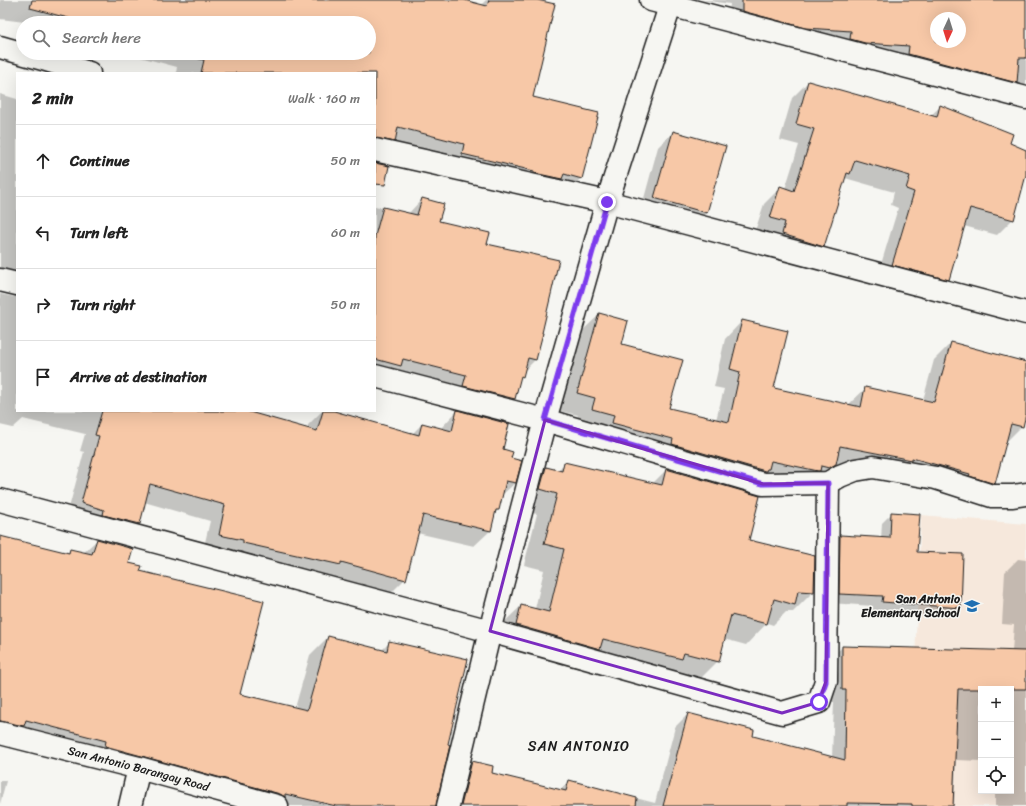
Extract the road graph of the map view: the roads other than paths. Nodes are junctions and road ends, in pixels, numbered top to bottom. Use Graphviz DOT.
graph roads {
  1 [pos="665,2"];
  2 [pos="0,47"];
  3 [pos="16,52"];
  4 [pos="46,60"];
  5 [pos="86,72"];
  6 [pos="1026,98"];
  7 [pos="376,150"];
  8 [pos="607,202"];
  9 [pos="0,280"];
  10 [pos="16,284"];
  11 [pos="1026,314"];
  12 [pos="376,376"];
  13 [pos="545,420"];
  14 [pos="828,483"];
  15 [pos="1026,494"];
  16 [pos="0,500"];
  17 [pos="490,631"];
  18 [pos="0,733"];
  19 [pos="139,768"];
  20 [pos="130,806"];
  21 [pos="277,806"];
  22 [pos="448,806"];
  1 -- 6 [label="street"];
  1 -- 8 [label="street"];
  2 -- 3 [label="street"];
  4 -- 5 [label="street"];
  7 -- 8 [label="street"];
  8 -- 11 [label="street"];
  8 -- 13 [label="street"];
  9 -- 10 [label="street"];
  12 -- 13 [label="street"];
  13 -- 14 [label="street"];
  13 -- 17 [label="street"];
  14 -- 15 [label="street"];
  14 -- 17 [label="street"];
  16 -- 17 [label="street"];
  17 -- 22 [label="street"];
  18 -- 19 [label="street, San Antonio Barangay Road"];
  19 -- 20 [label="street"];
  19 -- 21 [label="street, San Antonio Barangay Road"];
}
